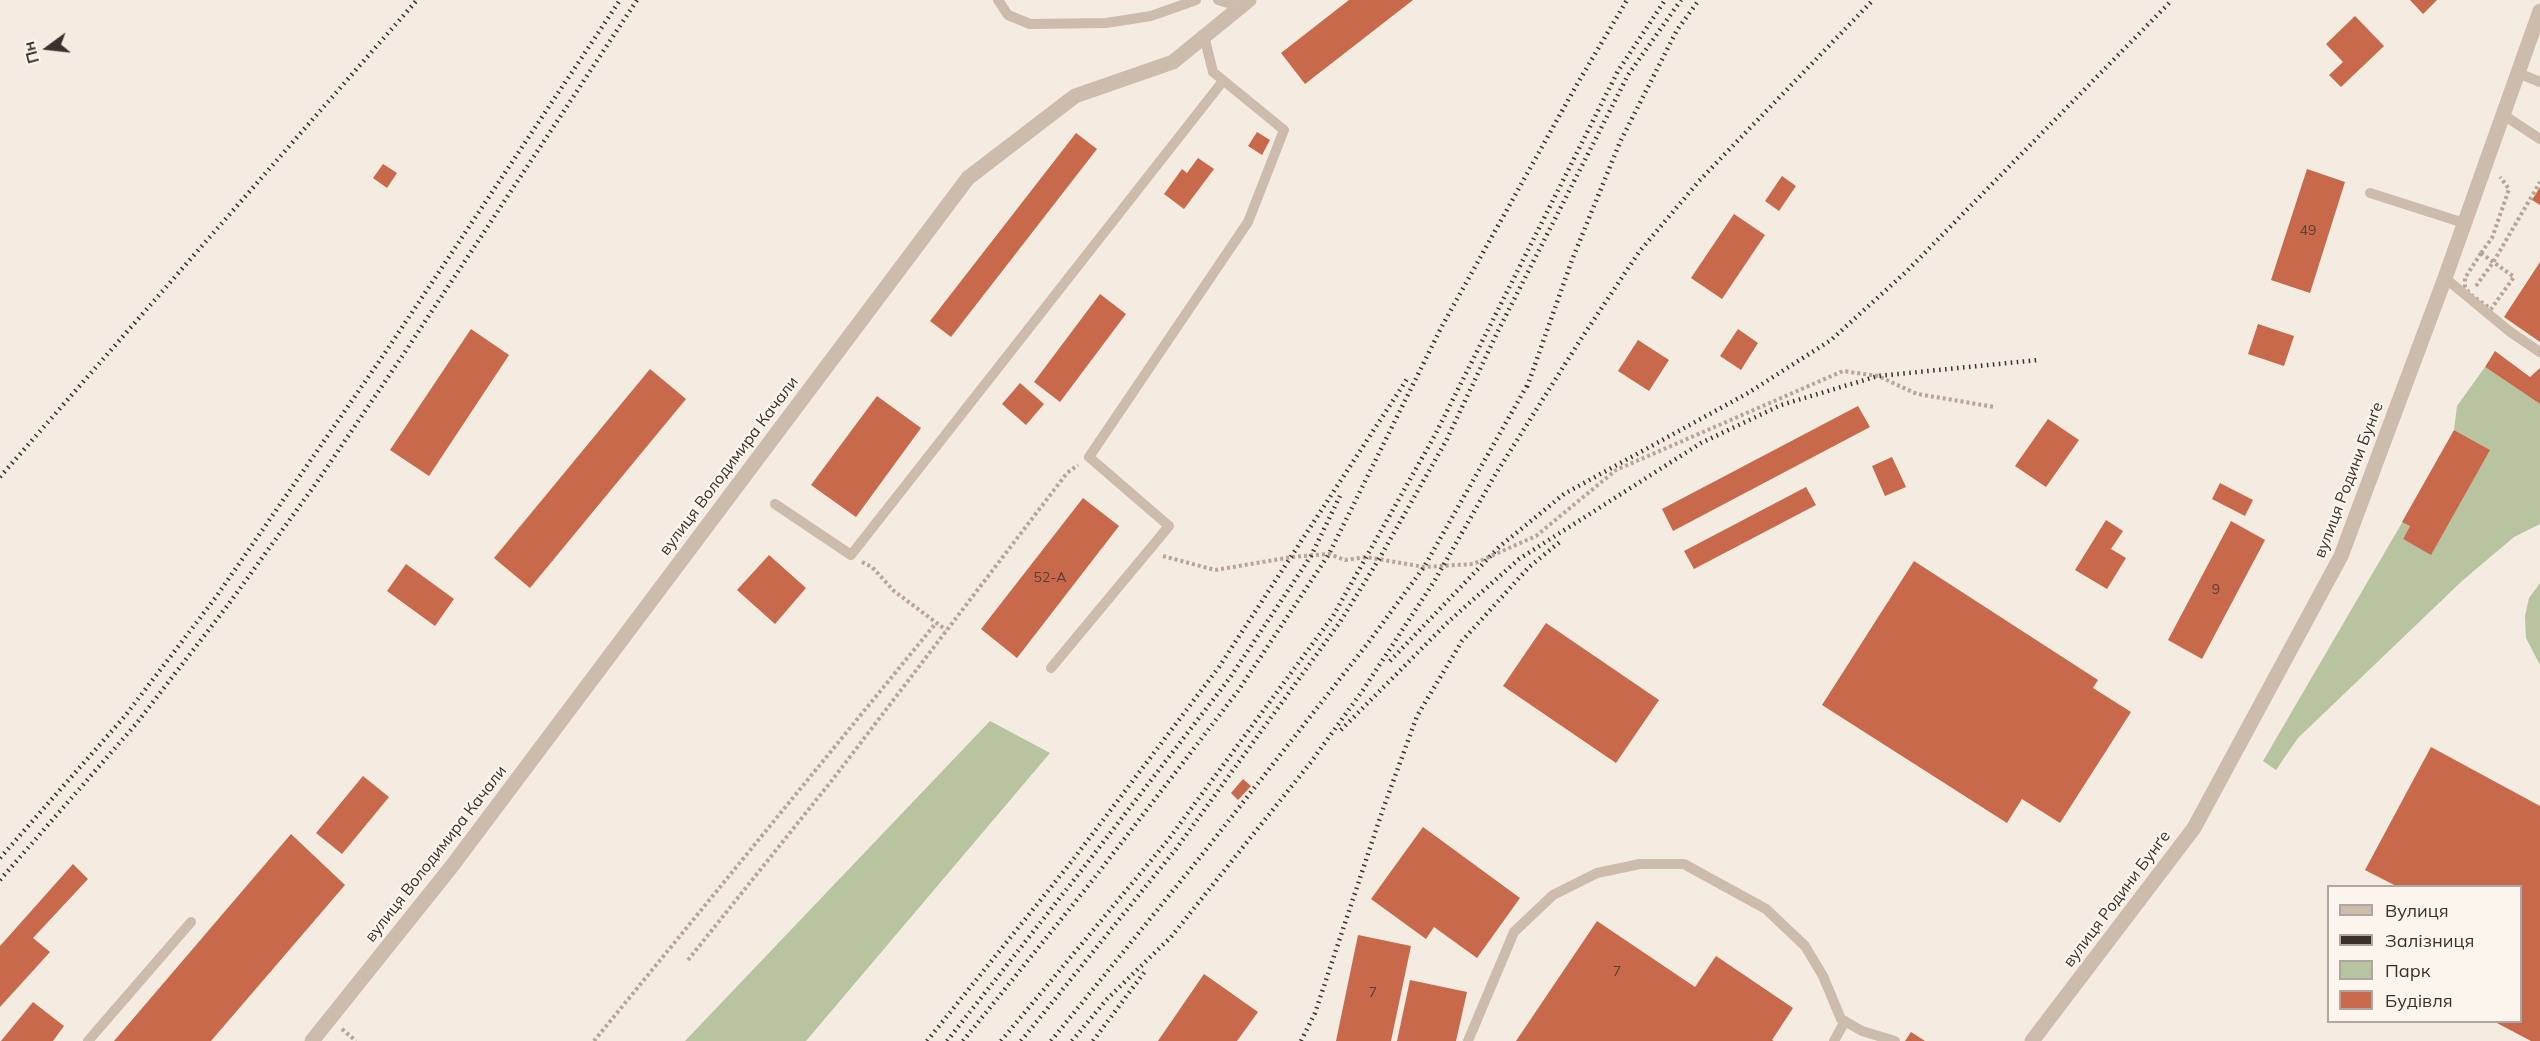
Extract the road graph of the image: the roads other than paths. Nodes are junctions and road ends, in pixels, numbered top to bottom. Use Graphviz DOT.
graph roads {
  1 [pos="998,0"];
  2 [pos="1196,0"];
  3 [pos="1218,0"];
  4 [pos="1245,3"];
  5 [pos="2540,11"];
  6 [pos="1204,36"];
  7 [pos="2518,72"];
  8 [pos="1224,81"];
  9 [pos="2540,81"];
  10 [pos="2502,114"];
  11 [pos="2540,139"];
  12 [pos="2370,193"];
  13 [pos="2464,223"];
  14 [pos="2445,278"];
  15 [pos="2540,352"];
  16 [pos="775,504"];
  17 [pos="1051,668"];
  18 [pos="191,922"];
  19 [pos="1845,1021"];
  20 [pos="88,1041"];
  21 [pos="312,1041"];
  22 [pos="1468,1041"];
  23 [pos="1834,1041"];
  24 [pos="1895,1041"];
  25 [pos="2032,1041"];
  1 -- 2 [label="lane"];
  3 -- 4 [label="lane"];
  4 -- 6 [label="street, вулиця Володимира Качали"];
  5 -- 7 [label="street, вулиця Родини Бунґе"];
  6 -- 8 [label="lane"];
  6 -- 21 [label="street, вулиця Володимира Качали"];
  7 -- 9 [label="lane"];
  7 -- 10 [label="street, вулиця Родини Бунґе"];
  8 -- 16 [label="lane"];
  8 -- 17 [label="lane"];
  10 -- 11 [label="lane"];
  10 -- 13 [label="street, вулиця Родини Бунґе"];
  12 -- 13 [label="lane"];
  13 -- 14 [label="street, вулиця Родини Бунґе"];
  14 -- 15 [label="lane"];
  14 -- 25 [label="street, вулиця Родини Бунґе"];
  18 -- 20 [label="lane"];
  19 -- 22 [label="lane"];
  19 -- 23 [label="lane"];
  19 -- 24 [label="lane"];
}
